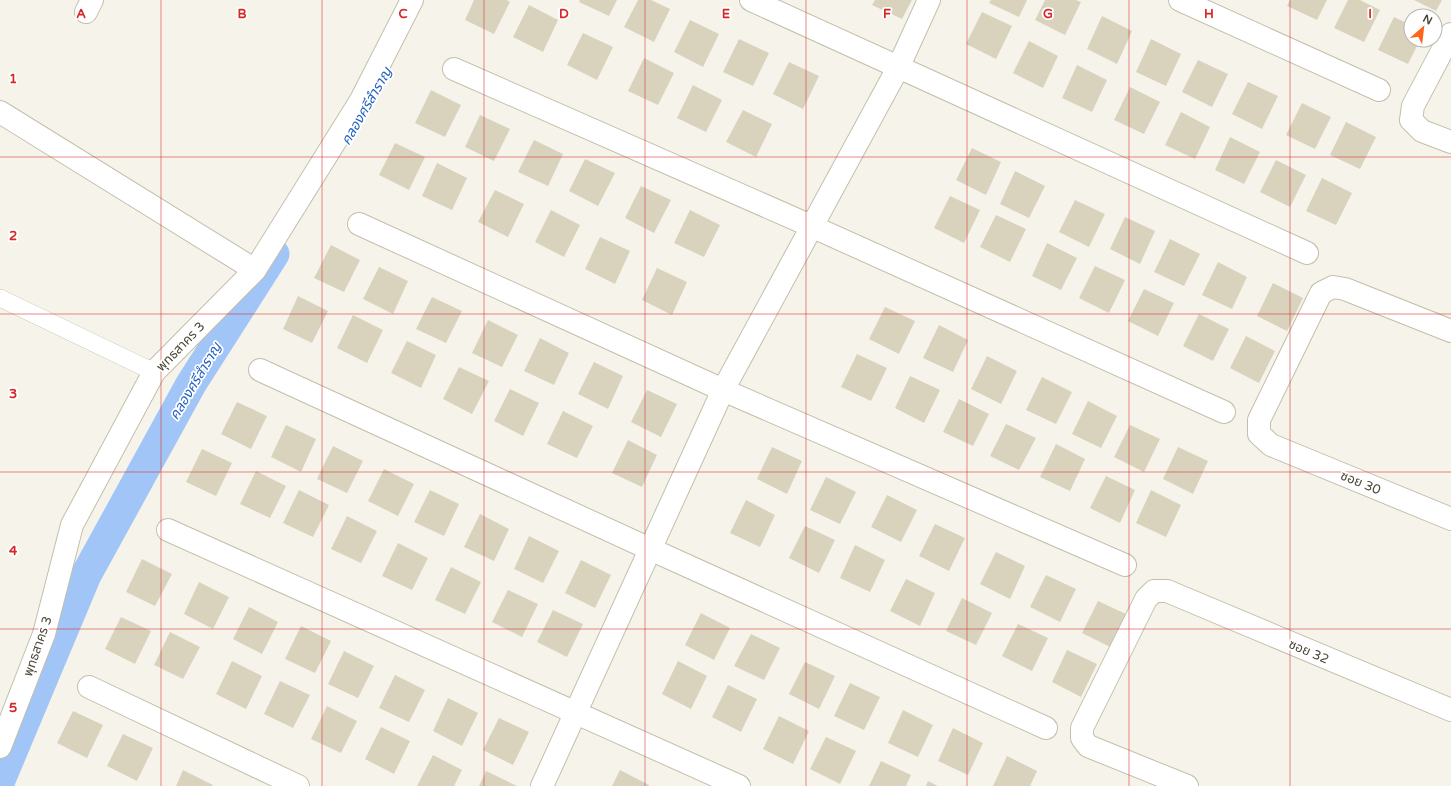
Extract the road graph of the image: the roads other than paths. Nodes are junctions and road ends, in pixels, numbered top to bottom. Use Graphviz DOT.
graph roads {
  1 [pos="412,0"];
  2 [pos="751,0"];
  3 [pos="929,0"];
  4 [pos="1180,0"];
  5 [pos="1451,34"];
  6 [pos="898,68"];
  7 [pos="454,69"];
  8 [pos="1379,90"];
  9 [pos="0,112"];
  10 [pos="1451,142"];
  11 [pos="359,224"];
  12 [pos="811,226"];
  13 [pos="1307,253"];
  14 [pos="255,270"];
  15 [pos="0,298"];
  16 [pos="1451,331"];
  17 [pos="260,370"];
  18 [pos="154,372"];
  19 [pos="723,390"];
  20 [pos="1224,412"];
  21 [pos="1451,519"];
  22 [pos="168,530"];
  23 [pos="650,549"];
  24 [pos="1126,565"];
  25 [pos="89,687"];
  26 [pos="1451,710"];
  27 [pos="576,713"];
  28 [pos="5,716"];
  29 [pos="1046,728"];
  30 [pos="0,747"];
  31 [pos="1145,778"];
  32 [pos="298,786"];
  33 [pos="542,786"];
  34 [pos="740,786"];
  35 [pos="1187,786"];
  1 -- 14 [label="street, พุทธสาคร 3"];
  2 -- 6 [label="street"];
  3 -- 6 [label="street"];
  4 -- 8 [label="street"];
  5 -- 10 [label="street"];
  6 -- 12 [label="street"];
  6 -- 13 [label="street"];
  7 -- 12 [label="street"];
  9 -- 14 [label="street"];
  11 -- 19 [label="street"];
  12 -- 19 [label="street"];
  12 -- 20 [label="street"];
  14 -- 18 [label="street, พุทธสาคร 3"];
  15 -- 18 [label="lane"];
  16 -- 21 [label="street, ซอย 30"];
  17 -- 23 [label="street"];
  18 -- 28 [label="street, พุทธสาคร 3"];
  19 -- 23 [label="street"];
  19 -- 24 [label="street"];
  22 -- 27 [label="street"];
  23 -- 27 [label="street"];
  23 -- 29 [label="street"];
  25 -- 32 [label="street"];
  26 -- 31 [label="street, ซอย 32"];
  27 -- 33 [label="street"];
  27 -- 34 [label="street"];
  28 -- 30 [label="street, พุทธสาคร 3"];
  31 -- 35 [label="street"];
}
